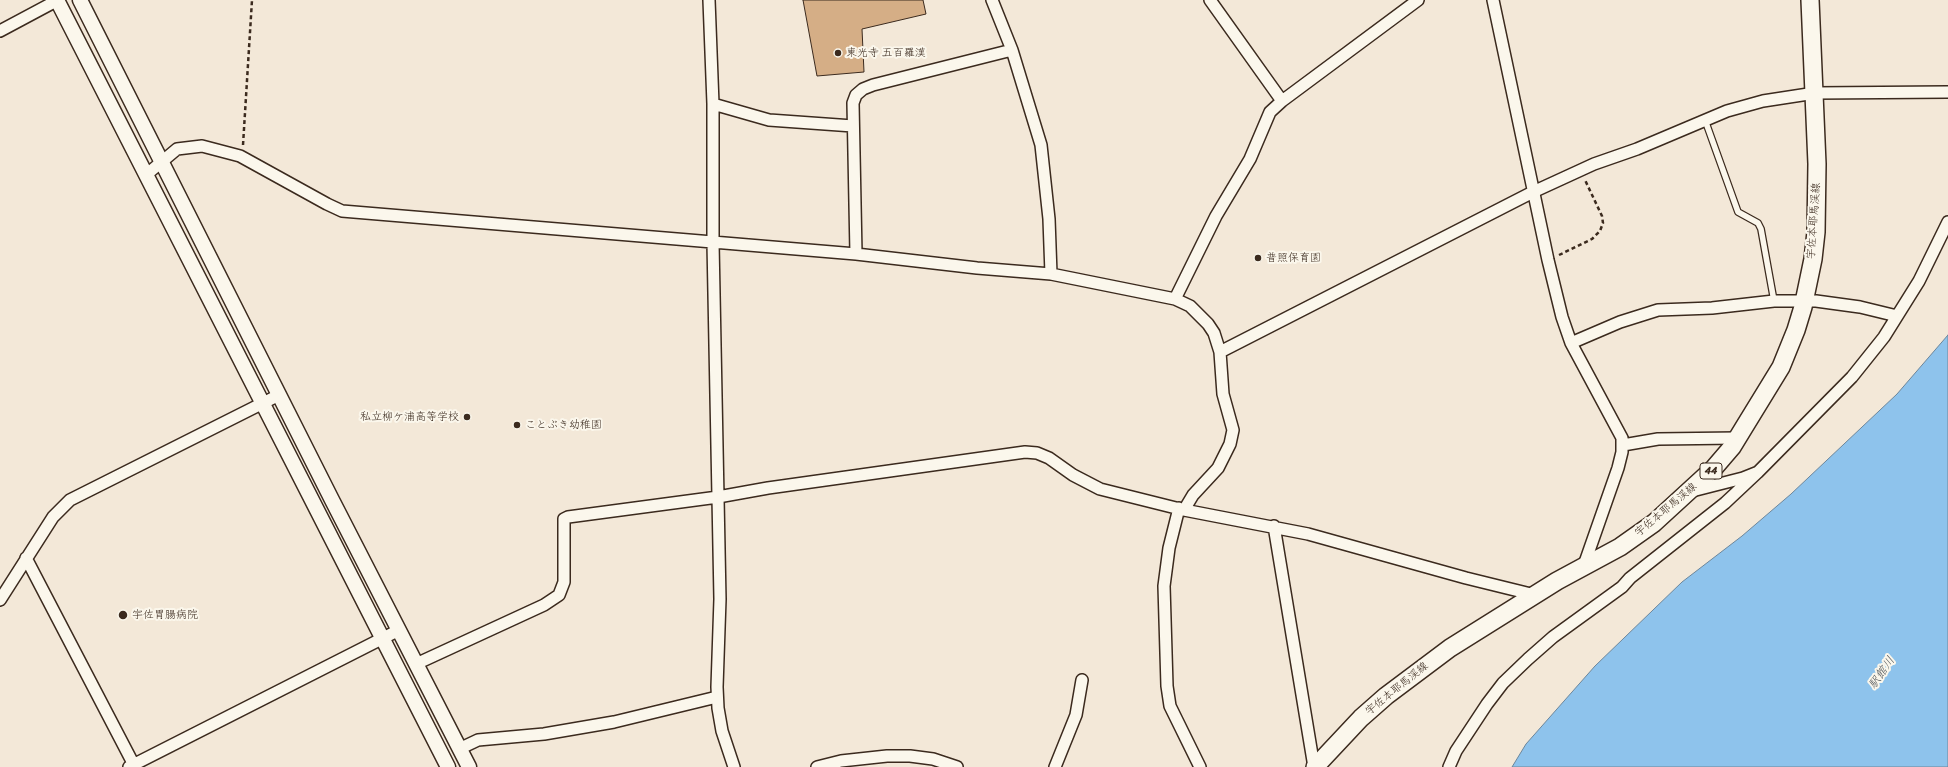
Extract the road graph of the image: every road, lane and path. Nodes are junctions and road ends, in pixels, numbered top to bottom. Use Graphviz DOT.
graph roads {
  1 [pos="57,0"];
  2 [pos="80,0"];
  3 [pos="252,0"];
  4 [pos="709,0"];
  5 [pos="992,0"];
  6 [pos="1210,0"];
  7 [pos="1418,0"];
  8 [pos="1493,0"];
  9 [pos="1810,0"];
  10 [pos="1406,4"];
  11 [pos="0,31"];
  12 [pos="1012,50"];
  13 [pos="1815,92"];
  14 [pos="1948,92"];
  15 [pos="1282,101"];
  16 [pos="713,104"];
  17 [pos="1705,120"];
  18 [pos="853,126"];
  19 [pos="240,156"];
  20 [pos="162,160"];
  21 [pos="1580,170"];
  22 [pos="146,175"];
  23 [pos="1533,192"];
  24 [pos="1948,222"];
  25 [pos="713,243"];
  26 [pos="856,254"];
  27 [pos="1548,260"];
  28 [pos="1051,274"];
  29 [pos="1176,299"];
  30 [pos="1774,301"];
  31 [pos="1804,301"];
  32 [pos="1897,316"];
  33 [pos="1571,343"];
  34 [pos="1220,352"];
  35 [pos="279,395"];
  36 [pos="263,404"];
  37 [pos="1737,438"];
  38 [pos="1622,445"];
  39 [pos="1758,472"];
  40 [pos="1689,492"];
  41 [pos="718,497"];
  42 [pos="1182,509"];
  43 [pos="1274,526"];
  44 [pos="26,558"];
  45 [pos="1583,568"];
  46 [pos="1535,595"];
  47 [pos="0,600"];
  48 [pos="399,630"];
  49 [pos="382,638"];
  50 [pos="416,664"];
  51 [pos="1082,680"];
  52 [pos="717,698"];
  53 [pos="459,749"];
  54 [pos="132,766"];
  55 [pos="448,767"];
  56 [pos="469,767"];
  57 [pos="734,767"];
  58 [pos="818,767"];
  59 [pos="957,767"];
  60 [pos="1055,767"];
  61 [pos="1200,767"];
  62 [pos="1315,767"];
  63 [pos="1449,767"];
  1 -- 11 [label="street"];
  1 -- 22 [label="street"];
  2 -- 20 [label="street"];
  3 -- 19 [label="path"];
  4 -- 16 [label="street"];
  5 -- 12 [label="street"];
  6 -- 15 [label="street"];
  7 -- 10 [label="street"];
  8 -- 23 [label="street"];
  9 -- 13 [label="main road, 宇佐本耶馬渓線 / 44"];
  10 -- 15 [label="street"];
  12 -- 18 [label="street"];
  12 -- 28 [label="street"];
  13 -- 14 [label="street"];
  13 -- 17 [label="street"];
  13 -- 31 [label="main road, 宇佐本耶馬渓線 / 44"];
  15 -- 29 [label="street"];
  16 -- 18 [label="street"];
  16 -- 25 [label="street"];
  17 -- 21 [label="street"];
  17 -- 30 [label="lane"];
  18 -- 26 [label="street"];
  19 -- 20 [label="street"];
  19 -- 25 [label="street"];
  20 -- 22 [label="street"];
  20 -- 35 [label="street"];
  21 -- 23 [label="street"];
  21 -- 27 [label="path"];
  22 -- 36 [label="street"];
  23 -- 27 [label="street"];
  23 -- 34 [label="street"];
  24 -- 32 [label="street"];
  25 -- 26 [label="street"];
  25 -- 41 [label="street"];
  26 -- 28 [label="street"];
  27 -- 33 [label="street"];
  28 -- 29 [label="street"];
  29 -- 34 [label="street"];
  30 -- 31 [label="street"];
  30 -- 33 [label="street"];
  31 -- 32 [label="street"];
  31 -- 37 [label="main road, 宇佐本耶馬渓線 / 44"];
  32 -- 39 [label="street"];
  33 -- 38 [label="street"];
  34 -- 42 [label="street"];
  35 -- 36 [label="street"];
  35 -- 48 [label="street"];
  36 -- 44 [label="street"];
  36 -- 49 [label="street"];
  37 -- 38 [label="street"];
  37 -- 40 [label="main road, 宇佐本耶馬渓線 / 44"];
  38 -- 45 [label="street"];
  39 -- 40 [label="street"];
  39 -- 63 [label="street"];
  40 -- 45 [label="main road, 宇佐本耶馬渓線 / 44"];
  41 -- 42 [label="street"];
  41 -- 50 [label="street"];
  41 -- 52 [label="street"];
  42 -- 43 [label="street"];
  42 -- 61 [label="street"];
  43 -- 46 [label="street"];
  43 -- 62 [label="street"];
  44 -- 47 [label="street"];
  44 -- 54 [label="street"];
  45 -- 46 [label="main road, 宇佐本耶馬渓線 / 44"];
  46 -- 62 [label="main road, 宇佐本耶馬渓線 / 44"];
  48 -- 49 [label="street"];
  48 -- 50 [label="street"];
  49 -- 54 [label="street"];
  49 -- 55 [label="street"];
  50 -- 53 [label="street"];
  51 -- 60 [label="street"];
  52 -- 53 [label="street"];
  52 -- 57 [label="street"];
  53 -- 56 [label="street"];
  58 -- 59 [label="street"];
}
